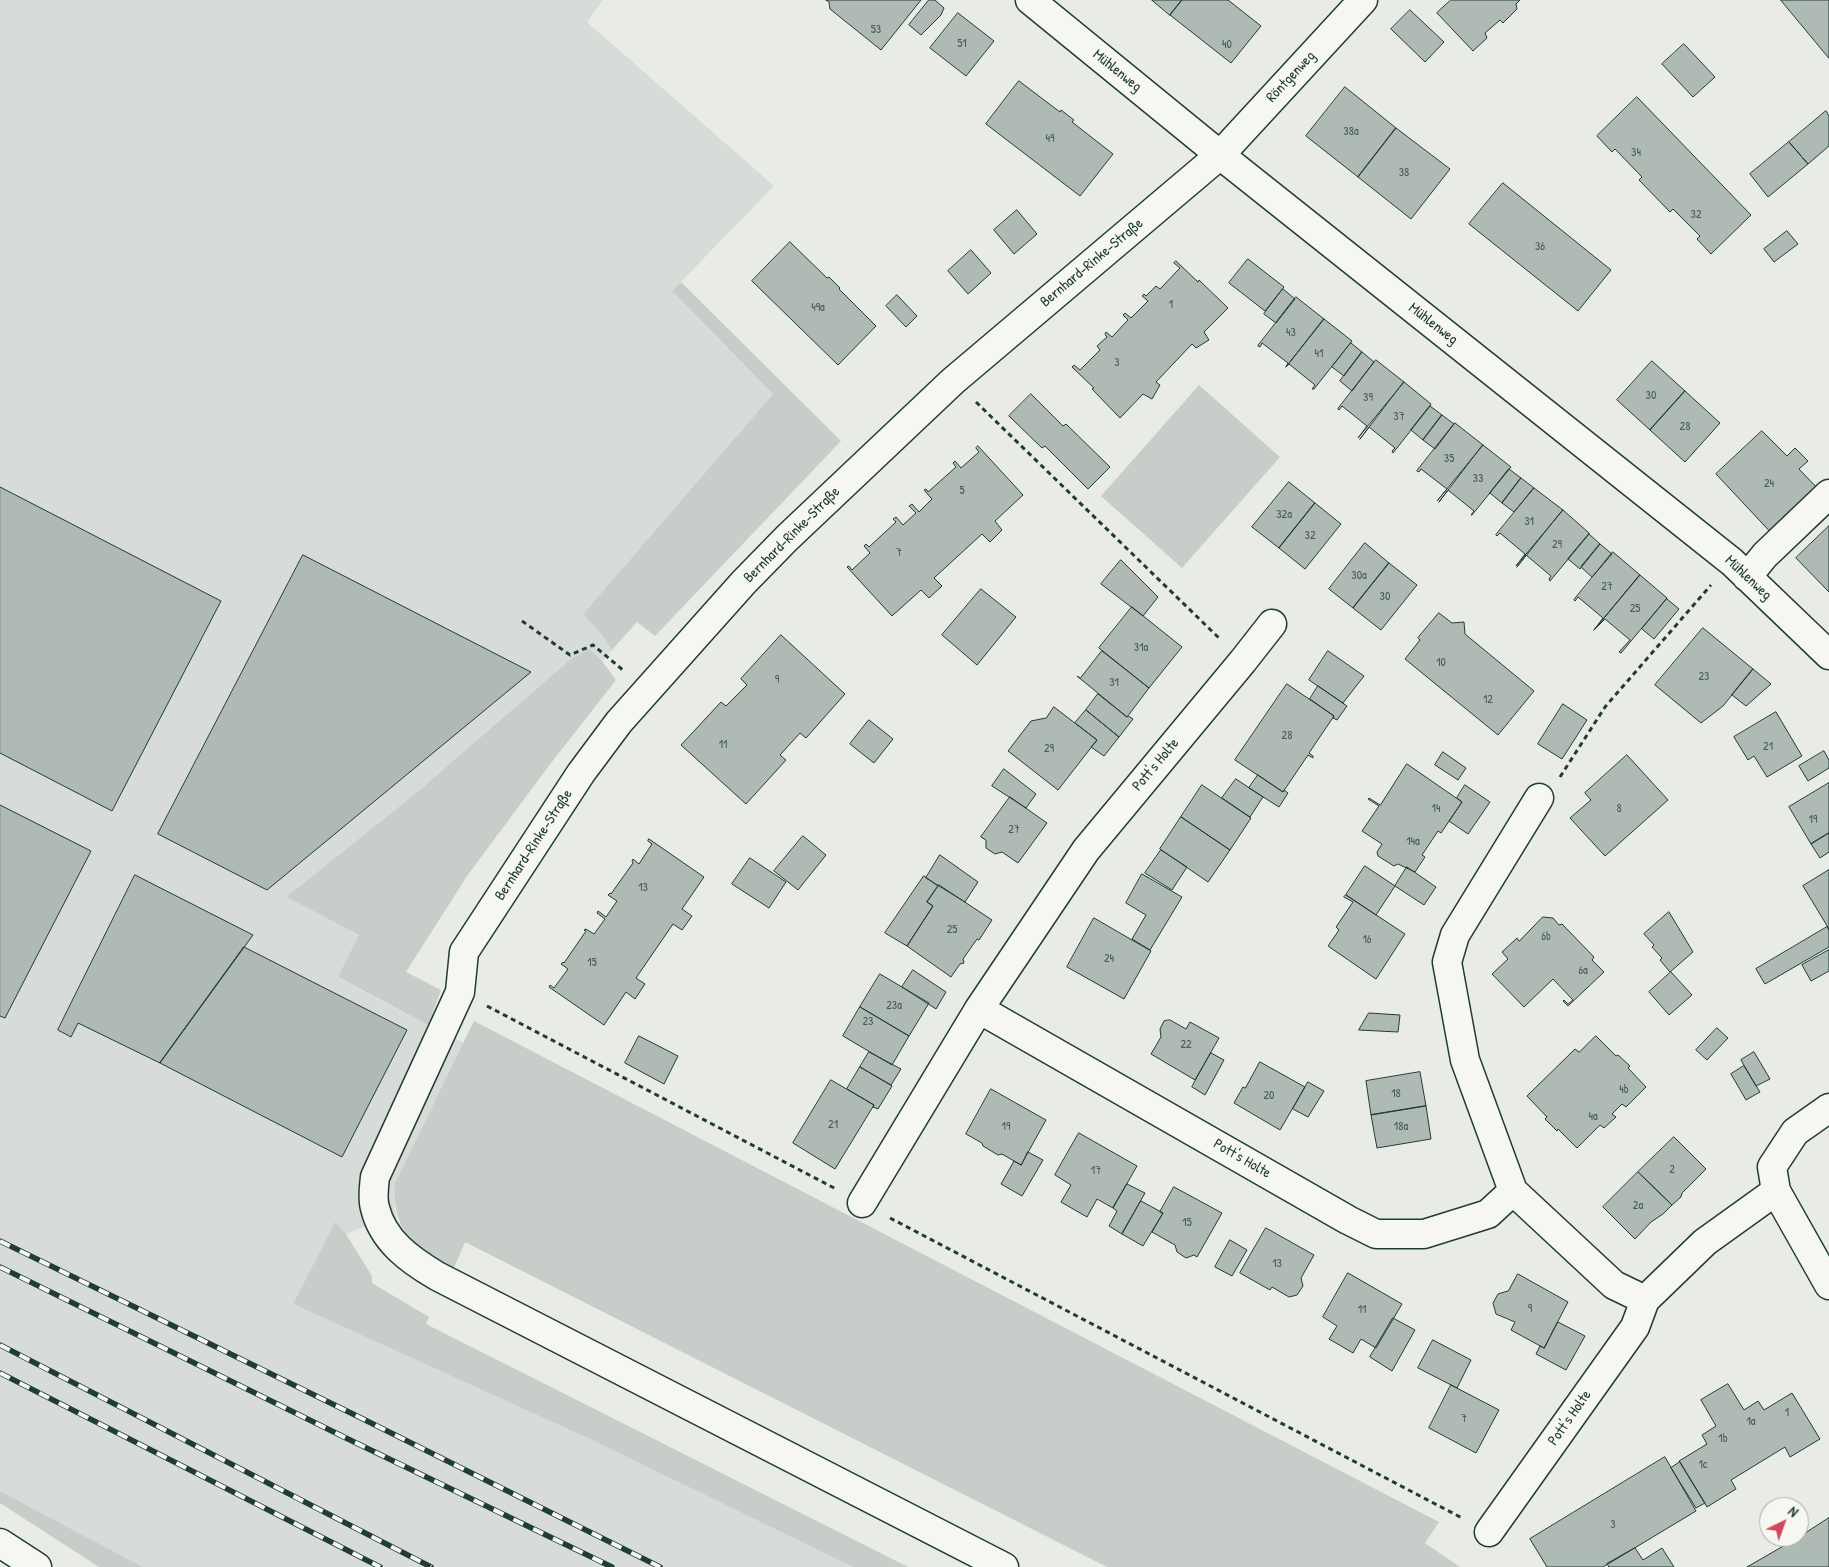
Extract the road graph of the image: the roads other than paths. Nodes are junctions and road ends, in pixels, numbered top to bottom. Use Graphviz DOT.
graph roads {
  1 [pos="1030,0"];
  2 [pos="1363,0"];
  3 [pos="1220,154"];
  4 [pos="1829,494"];
  5 [pos="1739,570"];
  6 [pos="1272,624"];
  7 [pos="1829,655"];
  8 [pos="1539,798"];
  9 [pos="979,1009"];
  10 [pos="1829,1108"];
  11 [pos="1513,1191"];
  12 [pos="1776,1191"];
  13 [pos="862,1203"];
  14 [pos="1829,1285"];
  15 [pos="1645,1300"];
  16 [pos="1489,1532"];
  17 [pos="0,1543"];
  18 [pos="37,1567"];
  19 [pos="1004,1567"];
  1 -- 3 [label="street, Mühlenweg"];
  2 -- 3 [label="street, Röntgenweg"];
  3 -- 5 [label="street, Mühlenweg"];
  3 -- 19 [label="street, Bernhard-Rinke-Straße"];
  4 -- 5 [label="street"];
  5 -- 7 [label="street, Mühlenweg"];
  6 -- 9 [label="street, Pott's Holte"];
  8 -- 11 [label="street"];
  9 -- 11 [label="street, Pott's Holte"];
  9 -- 13 [label="street, Pott's Holte"];
  10 -- 12 [label="street"];
  11 -- 15 [label="street"];
  12 -- 14 [label="street"];
  12 -- 15 [label="street, Pott's Holte"];
  15 -- 16 [label="street, Pott's Holte"];
  17 -- 18 [label="street"];
}
